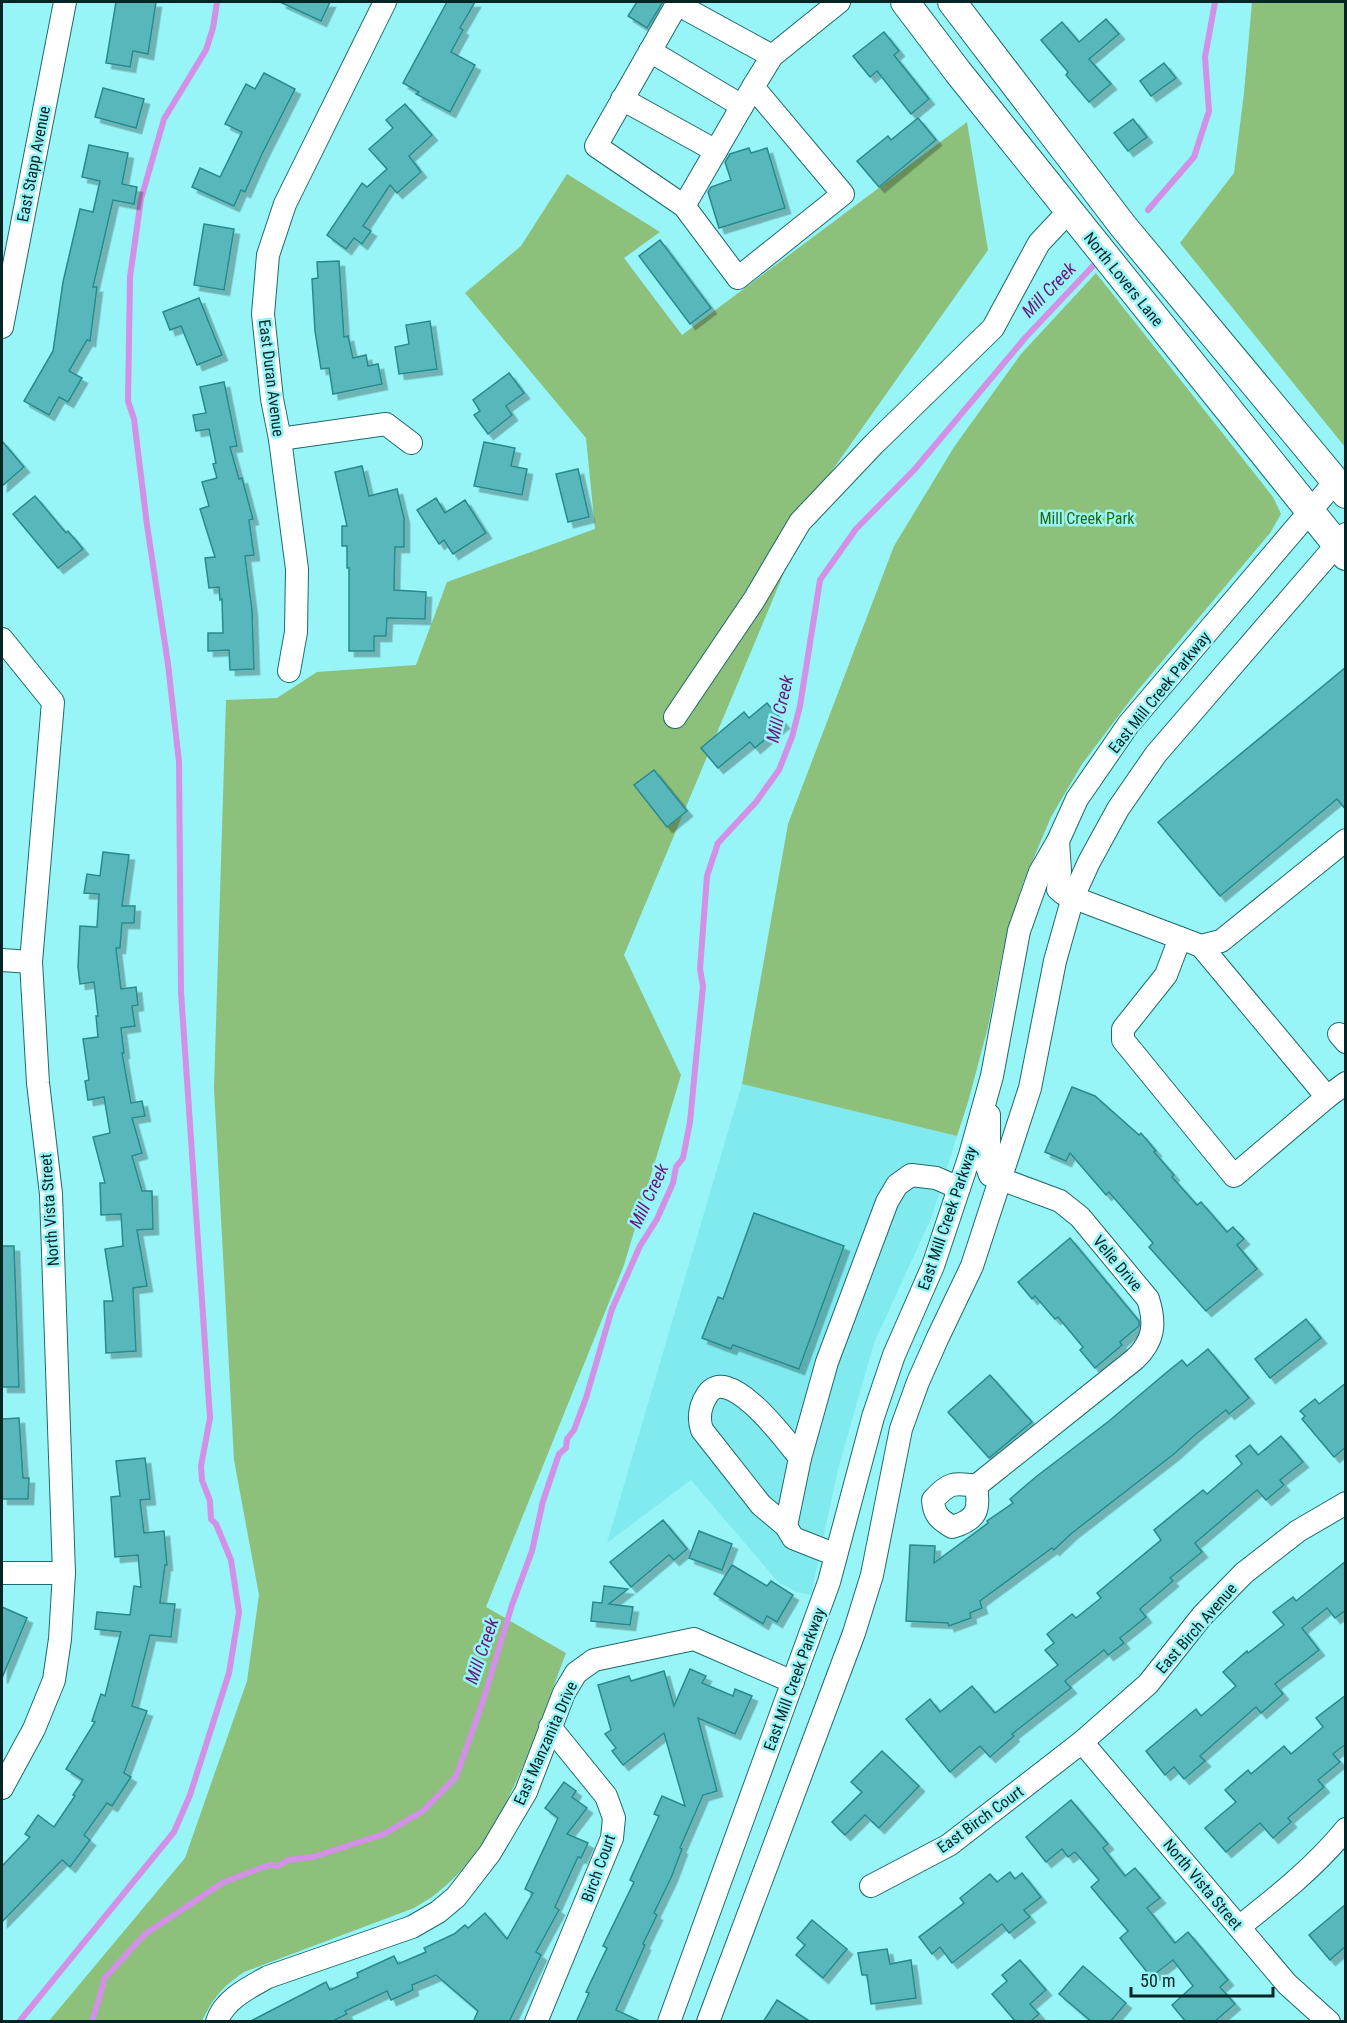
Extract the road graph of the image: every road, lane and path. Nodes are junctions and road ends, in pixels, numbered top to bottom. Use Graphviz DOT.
graph roads {
  1 [pos="65,2"];
  2 [pos="385,2"];
  3 [pos="839,2"];
  4 [pos="905,2"];
  5 [pos="952,2"];
  6 [pos="650,51"];
  7 [pos="772,56"];
  8 [pos="747,97"];
  9 [pos="622,99"];
  10 [pos="716,151"];
  11 [pos="684,206"];
  12 [pos="1069,211"];
  13 [pos="2,327"];
  14 [pos="280,439"];
  15 [pos="411,443"];
  16 [pos="1340,488"];
  17 [pos="1311,511"];
  18 [pos="1342,545"];
  19 [pos="2,639"];
  20 [pos="289,671"];
  21 [pos="675,717"];
  22 [pos="1346,840"];
  23 [pos="1058,841"];
  24 [pos="1073,897"];
  25 [pos="1180,938"];
  26 [pos="1201,946"];
  27 [pos="2,960"];
  28 [pos="31,962"];
  29 [pos="1346,1083"];
  30 [pos="988,1091"];
  31 [pos="1327,1098"];
  32 [pos="999,1180"];
  33 [pos="959,1188"];
  34 [pos="800,1458"];
  35 [pos="976,1486"];
  36 [pos="1346,1503"];
  37 [pos="786,1526"];
  38 [pos="836,1555"];
  39 [pos="64,1573"];
  40 [pos="2,1574"];
  41 [pos="793,1682"];
  42 [pos="550,1727"];
  43 [pos="1082,1742"];
  44 [pos="2,1788"];
  45 [pos="1346,1829"];
  46 [pos="871,1886"];
  47 [pos="1239,1927"];
  48 [pos="217,2022"];
  49 [pos="536,2022"];
  50 [pos="669,2022"];
  51 [pos="708,2022"];
  52 [pos="1329,2022"];
  1 -- 13 [label="street, East Stapp Avenue"];
  2 -- 14 [label="street, East Duran Avenue"];
  3 -- 7 [label="street"];
  4 -- 12 [label="main road, North Lovers Lane"];
  5 -- 16 [label="main road, North Lovers Lane"];
  6 -- 7 [label="street"];
  6 -- 8 [label="street"];
  6 -- 9 [label="street"];
  7 -- 8 [label="street"];
  8 -- 10 [label="street"];
  8 -- 11 [label="street"];
  9 -- 10 [label="street"];
  9 -- 11 [label="street"];
  10 -- 11 [label="street"];
  12 -- 17 [label="main road, North Lovers Lane"];
  12 -- 21 [label="street"];
  14 -- 15 [label="street"];
  14 -- 20 [label="street, East Duran Avenue"];
  16 -- 17 [label="street, East Mill Creek Parkway"];
  17 -- 18 [label="main road, North Lovers Lane"];
  17 -- 23 [label="street, East Mill Creek Parkway"];
  18 -- 24 [label="street"];
  19 -- 28 [label="street, North Vista Street"];
  22 -- 26 [label="street"];
  23 -- 24 [label="street"];
  23 -- 30 [label="street, East Mill Creek Parkway"];
  24 -- 25 [label="street"];
  24 -- 32 [label="street"];
  25 -- 26 [label="street"];
  25 -- 31 [label="street"];
  26 -- 31 [label="street"];
  27 -- 28 [label="street"];
  28 -- 39 [label="street, North Vista Street"];
  29 -- 31 [label="street"];
  30 -- 32 [label="street"];
  30 -- 33 [label="street, East Mill Creek Parkway"];
  32 -- 35 [label="street, Velie Drive"];
  32 -- 51 [label="street"];
  33 -- 34 [label="street"];
  33 -- 38 [label="street, East Mill Creek Parkway"];
  34 -- 37 [label="street"];
  34 -- 37 [label="street"];
  36 -- 43 [label="street, East Birch Avenue"];
  37 -- 38 [label="street"];
  38 -- 41 [label="street, East Mill Creek Parkway"];
  39 -- 40 [label="street"];
  39 -- 44 [label="street, North Vista Street"];
  41 -- 42 [label="street, East Manzanita Drive"];
  41 -- 50 [label="street, East Mill Creek Parkway"];
  42 -- 48 [label="street, East Manzanita Drive"];
  42 -- 49 [label="street, Birch Court"];
  43 -- 46 [label="street, East Birch Court"];
  43 -- 47 [label="street, North Vista Street"];
  45 -- 47 [label="street"];
  47 -- 52 [label="street, North Vista Street"];
}
